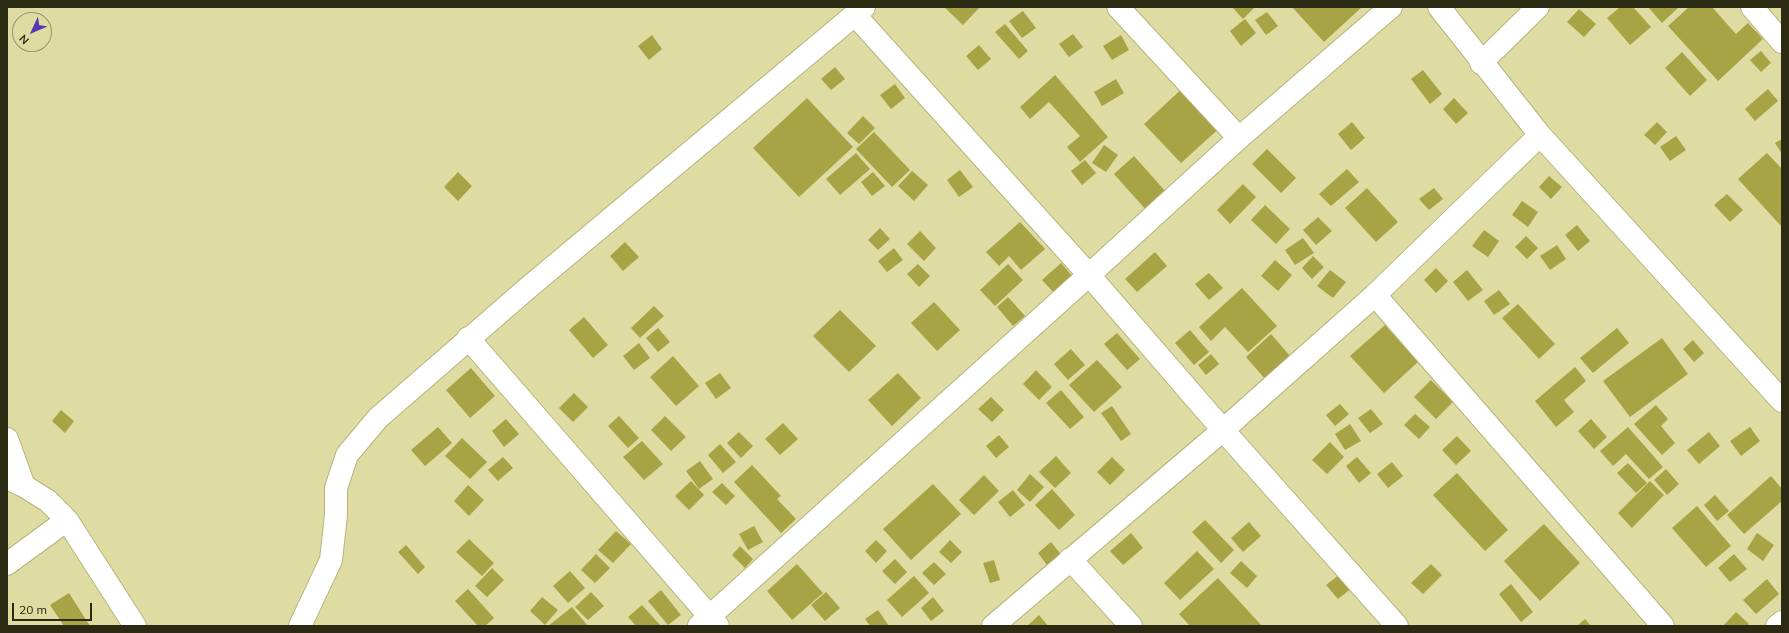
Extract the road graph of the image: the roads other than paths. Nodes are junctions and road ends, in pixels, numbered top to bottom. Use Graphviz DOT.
graph roads {
  1 [pos="1118,7"];
  2 [pos="1391,7"];
  3 [pos="1439,7"];
  4 [pos="1538,7"];
  5 [pos="1752,7"];
  6 [pos="859,11"];
  7 [pos="1782,42"];
  8 [pos="1481,63"];
  9 [pos="1540,135"];
  10 [pos="1239,138"];
  11 [pos="1089,275"];
  12 [pos="1375,295"];
  13 [pos="468,338"];
  14 [pos="1782,401"];
  15 [pos="1223,430"];
  16 [pos="7,439"];
  17 [pos="15,482"];
  18 [pos="67,520"];
  19 [pos="1070,559"];
  20 [pos="7,564"];
  21 [pos="1782,622"];
  22 [pos="709,623"];
  23 [pos="135,626"];
  24 [pos="300,626"];
  25 [pos="993,626"];
  26 [pos="1131,626"];
  27 [pos="1397,626"];
  28 [pos="1663,626"];
  29 [pos="1777,626"];
  1 -- 10 [label="street"];
  2 -- 10 [label="street"];
  3 -- 8 [label="street"];
  4 -- 8 [label="street"];
  5 -- 7 [label="street"];
  6 -- 11 [label="street"];
  6 -- 13 [label="street"];
  8 -- 9 [label="street"];
  9 -- 12 [label="street"];
  9 -- 14 [label="street"];
  10 -- 11 [label="street"];
  11 -- 15 [label="street"];
  11 -- 22 [label="street"];
  12 -- 15 [label="street"];
  12 -- 28 [label="street"];
  13 -- 22 [label="street"];
  13 -- 24 [label="street"];
  15 -- 19 [label="street"];
  15 -- 27 [label="street"];
  16 -- 17 [label="street"];
  17 -- 18 [label="street"];
  18 -- 20 [label="street"];
  18 -- 23 [label="street"];
  19 -- 25 [label="street"];
  19 -- 26 [label="street"];
  21 -- 29 [label="street"];
}
